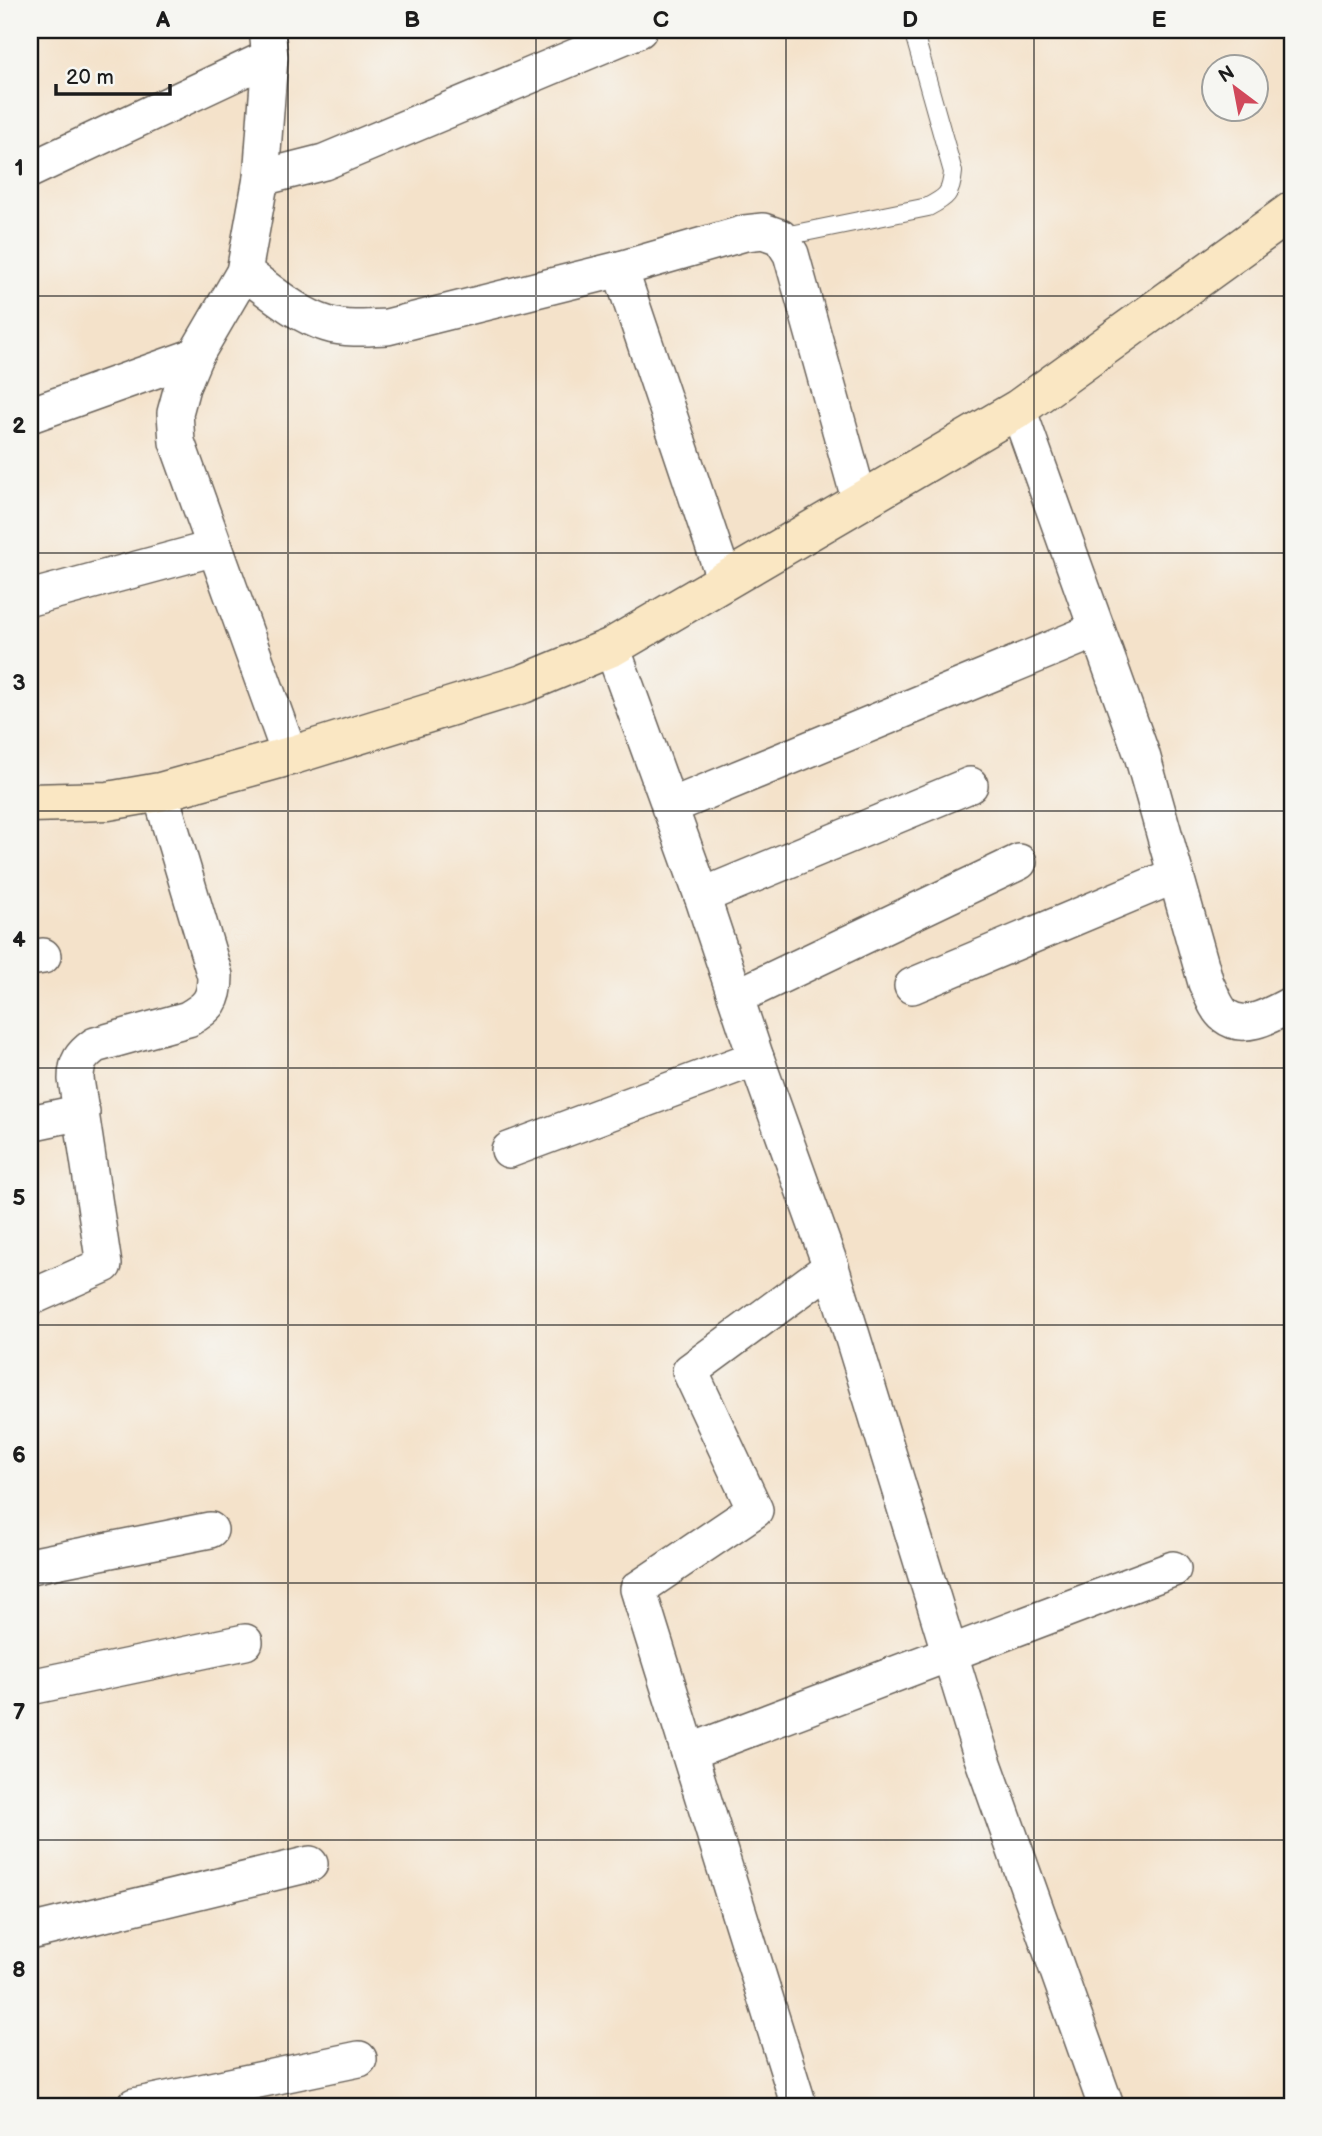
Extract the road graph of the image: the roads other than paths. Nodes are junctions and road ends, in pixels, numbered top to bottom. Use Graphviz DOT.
graph roads {
  1 [pos="639,30"];
  2 [pos="913,30"];
  3 [pos="268,43"];
  4 [pos="30,170"];
  5 [pos="261,178"];
  6 [pos="1292,211"];
  7 [pos="780,237"];
  8 [pos="620,269"];
  9 [pos="244,272"];
  10 [pos="195,356"];
  11 [pos="1018,410"];
  12 [pos="30,415"];
  13 [pos="859,502"];
  14 [pos="215,548"];
  15 [pos="725,581"];
  16 [pos="30,598"];
  17 [pos="1097,630"];
  18 [pos="612,647"];
  19 [pos="290,756"];
  20 [pos="970,785"];
  21 [pos="160,792"];
  22 [pos="30,803"];
  23 [pos="669,807"];
  24 [pos="1019,862"];
  25 [pos="1176,875"];
  26 [pos="702,896"];
  27 [pos="912,986"];
  28 [pos="736,997"];
  29 [pos="1292,1004"];
  30 [pos="756,1058"];
  31 [pos="82,1112"];
  32 [pos="30,1123"];
  33 [pos="509,1150"];
  34 [pos="831,1267"];
  35 [pos="30,1298"];
  36 [pos="211,1530"];
  37 [pos="30,1566"];
  38 [pos="1174,1569"];
  39 [pos="245,1642"];
  40 [pos="950,1654"];
  41 [pos="30,1687"];
  42 [pos="689,1752"];
  43 [pos="310,1864"];
  44 [pos="30,1932"];
  45 [pos="359,2059"];
  46 [pos="134,2106"];
  47 [pos="799,2106"];
  48 [pos="1106,2106"];
  1 -- 5 [label="street"];
  2 -- 7 [label="lane"];
  3 -- 4 [label="street"];
  3 -- 5 [label="street"];
  5 -- 9 [label="street"];
  6 -- 11 [label="main road"];
  7 -- 8 [label="street"];
  7 -- 13 [label="street"];
  8 -- 9 [label="street"];
  8 -- 15 [label="street"];
  9 -- 10 [label="street"];
  10 -- 12 [label="street"];
  10 -- 14 [label="street"];
  11 -- 13 [label="main road"];
  11 -- 17 [label="street"];
  13 -- 15 [label="main road"];
  14 -- 16 [label="street"];
  14 -- 19 [label="street"];
  15 -- 18 [label="main road"];
  17 -- 23 [label="street"];
  17 -- 25 [label="street"];
  18 -- 19 [label="main road"];
  18 -- 23 [label="street"];
  19 -- 21 [label="main road"];
  20 -- 26 [label="street"];
  21 -- 22 [label="main road"];
  21 -- 31 [label="street"];
  23 -- 26 [label="street"];
  24 -- 28 [label="street"];
  25 -- 27 [label="street"];
  25 -- 29 [label="street"];
  26 -- 28 [label="street"];
  28 -- 30 [label="street"];
  30 -- 33 [label="street"];
  30 -- 34 [label="street"];
  31 -- 32 [label="street"];
  31 -- 35 [label="street"];
  34 -- 40 [label="street"];
  34 -- 42 [label="street"];
  36 -- 37 [label="street"];
  38 -- 40 [label="street"];
  39 -- 41 [label="street"];
  40 -- 42 [label="street"];
  40 -- 48 [label="street"];
  42 -- 47 [label="street"];
  43 -- 44 [label="street"];
  45 -- 46 [label="street"];
}
